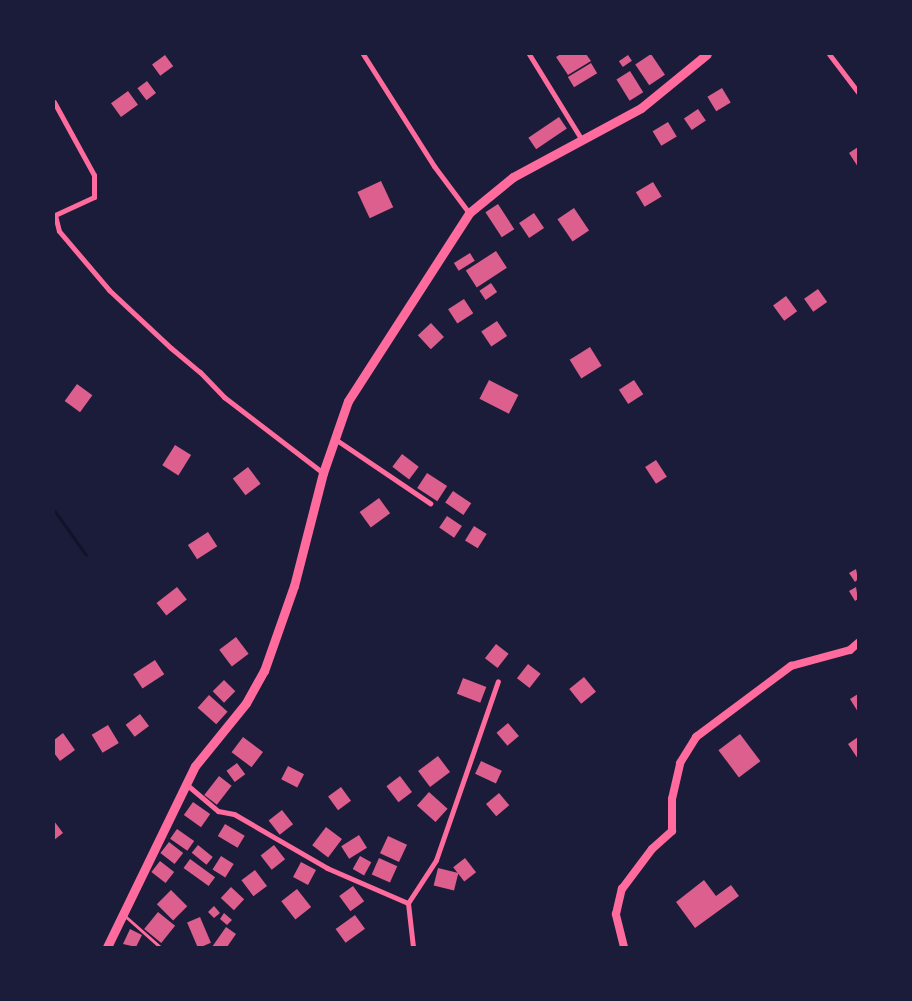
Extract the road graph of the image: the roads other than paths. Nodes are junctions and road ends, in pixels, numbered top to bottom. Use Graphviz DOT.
graph roads {
  1 [pos="363,54"];
  2 [pos="529,54"];
  3 [pos="705,54"];
  4 [pos="829,54"];
  5 [pos="858,92"];
  6 [pos="54,102"];
  7 [pos="582,140"];
  8 [pos="469,213"];
  9 [pos="335,439"];
  10 [pos="323,473"];
  11 [pos="430,503"];
  12 [pos="858,643"];
  13 [pos="498,681"];
  14 [pos="186,784"];
  15 [pos="408,903"];
  16 [pos="122,914"];
  17 [pos="107,947"];
  18 [pos="160,947"];
  19 [pos="413,947"];
  20 [pos="624,947"];
  1 -- 8 [label="street"];
  2 -- 7 [label="street"];
  3 -- 7 [label="main road"];
  4 -- 5 [label="street"];
  6 -- 10 [label="street"];
  7 -- 8 [label="main road"];
  8 -- 9 [label="main road"];
  9 -- 10 [label="main road"];
  9 -- 11 [label="street"];
  10 -- 14 [label="main road"];
  12 -- 20 [label="street"];
  13 -- 15 [label="street"];
  14 -- 15 [label="street"];
  14 -- 16 [label="main road"];
  15 -- 19 [label="street"];
  16 -- 17 [label="main road"];
  16 -- 18 [label="lane"];
}
